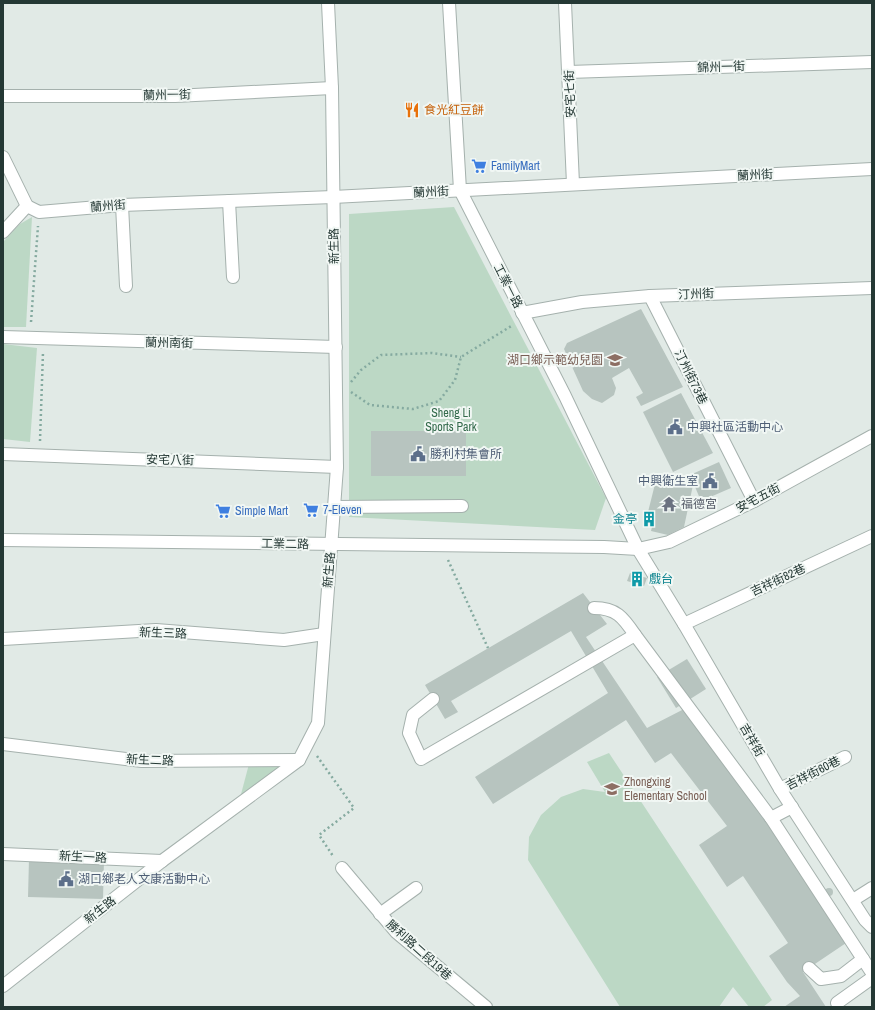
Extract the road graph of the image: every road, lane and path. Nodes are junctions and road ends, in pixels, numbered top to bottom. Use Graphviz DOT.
graph roads {
  1 [pos="328,3"];
  2 [pos="449,3"];
  3 [pos="565,3"];
  4 [pos="872,62"];
  5 [pos="569,72"];
  6 [pos="332,88"];
  7 [pos="3,96"];
  8 [pos="3,157"];
  9 [pos="872,169"];
  10 [pos="573,184"];
  11 [pos="460,190"];
  12 [pos="333,197"];
  13 [pos="229,201"];
  14 [pos="122,204"];
  15 [pos="27,206"];
  16 [pos="39,212"];
  17 [pos="3,232"];
  18 [pos="233,276"];
  19 [pos="126,286"];
  20 [pos="872,288"];
  21 [pos="650,296"];
  22 [pos="522,313"];
  23 [pos="514,325"];
  24 [pos="3,337"];
  25 [pos="30,339"];
  26 [pos="44,339"];
  27 [pos="336,347"];
  28 [pos="461,357"];
  29 [pos="351,382"];
  30 [pos="346,388"];
  31 [pos="872,436"];
  32 [pos="3,454"];
  33 [pos="40,456"];
  34 [pos="338,467"];
  35 [pos="754,501"];
  36 [pos="462,506"];
  37 [pos="335,507"];
  38 [pos="872,536"];
  39 [pos="3,540"];
  40 [pos="331,545"];
  41 [pos="446,546"];
  42 [pos="638,550"];
  43 [pos="594,608"];
  44 [pos="684,624"];
  45 [pos="324,634"];
  46 [pos="635,635"];
  47 [pos="3,639"];
  48 [pos="488,648"];
  49 [pos="433,699"];
  50 [pos="308,742"];
  51 [pos="3,744"];
  52 [pos="845,757"];
  53 [pos="299,760"];
  54 [pos="780,789"];
  55 [pos="792,807"];
  56 [pos="771,818"];
  57 [pos="3,854"];
  58 [pos="162,861"];
  59 [pos="342,868"];
  60 [pos="416,888"];
  61 [pos="872,888"];
  62 [pos="853,900"];
  63 [pos="380,914"];
  64 [pos="872,927"];
  65 [pos="863,959"];
  66 [pos="808,968"];
  67 [pos="872,973"];
  68 [pos="872,978"];
  69 [pos="3,986"];
  70 [pos="837,1003"];
  71 [pos="486,1007"];
  1 -- 6 [label="street, 新生路"];
  2 -- 11 [label="street, 工業一路"];
  3 -- 5 [label="street, 安宅七街"];
  4 -- 5 [label="street, 錦州一街"];
  5 -- 10 [label="street, 安宅七街"];
  6 -- 7 [label="street, 蘭州一街"];
  6 -- 12 [label="street, 新生路"];
  8 -- 15 [label="street"];
  9 -- 10 [label="street, 蘭州街"];
  10 -- 11 [label="street, 蘭州街"];
  11 -- 12 [label="street, 蘭州街"];
  11 -- 22 [label="street, 工業一路"];
  12 -- 13 [label="street, 蘭州街"];
  12 -- 27 [label="street, 新生路"];
  13 -- 14 [label="street, 蘭州街"];
  13 -- 18 [label="street"];
  14 -- 16 [label="street, 蘭州街"];
  14 -- 19 [label="street"];
  15 -- 16 [label="street"];
  15 -- 17 [label="street"];
  16 -- 25 [label="path"];
  20 -- 21 [label="street, 汀州街"];
  21 -- 22 [label="street, 汀州街"];
  21 -- 35 [label="street, 汀州街73巷"];
  22 -- 42 [label="street, 工業一路"];
  23 -- 28 [label="path"];
  24 -- 25 [label="street, 蘭州南街"];
  25 -- 26 [label="street, 蘭州南街"];
  26 -- 27 [label="street, 蘭州南街"];
  26 -- 33 [label="path"];
  27 -- 34 [label="street, 新生路"];
  28 -- 29 [label="path"];
  28 -- 30 [label="path"];
  31 -- 35 [label="street, 安宅五街"];
  32 -- 33 [label="street, 安宅八街"];
  33 -- 34 [label="street, 安宅八街"];
  34 -- 37 [label="street, 新生路"];
  35 -- 42 [label="street, 安宅五街"];
  36 -- 37 [label="street"];
  37 -- 40 [label="street, 新生路"];
  38 -- 44 [label="street, 吉祥街82巷"];
  39 -- 40 [label="street, 工業二路"];
  40 -- 41 [label="street, 工業二路"];
  40 -- 45 [label="street, 新生路"];
  41 -- 42 [label="street, 工業二路"];
  41 -- 48 [label="path"];
  42 -- 44 [label="street, 吉祥街"];
  43 -- 46 [label="street"];
  44 -- 54 [label="street, 吉祥街"];
  45 -- 47 [label="street, 新生三路"];
  45 -- 50 [label="street, 新生路"];
  46 -- 49 [label="street"];
  46 -- 56 [label="street"];
  50 -- 53 [label="street, 新生路"];
  50 -- 59 [label="path"];
  51 -- 53 [label="street, 新生二路"];
  52 -- 54 [label="street, 吉祥街60巷"];
  53 -- 58 [label="street, 新生路"];
  54 -- 55 [label="street, 吉祥街"];
  55 -- 56 [label="street"];
  55 -- 62 [label="street, 吉祥街"];
  56 -- 65 [label="street"];
  57 -- 58 [label="street, 新生一路"];
  58 -- 69 [label="street, 新生路"];
  59 -- 63 [label="street, 勝利路二段19巷"];
  60 -- 63 [label="street"];
  61 -- 62 [label="street"];
  62 -- 64 [label="street, 吉祥街"];
  63 -- 71 [label="street, 勝利路二段19巷"];
  65 -- 66 [label="street"];
  65 -- 67 [label="street"];
  68 -- 70 [label="street"];
}
